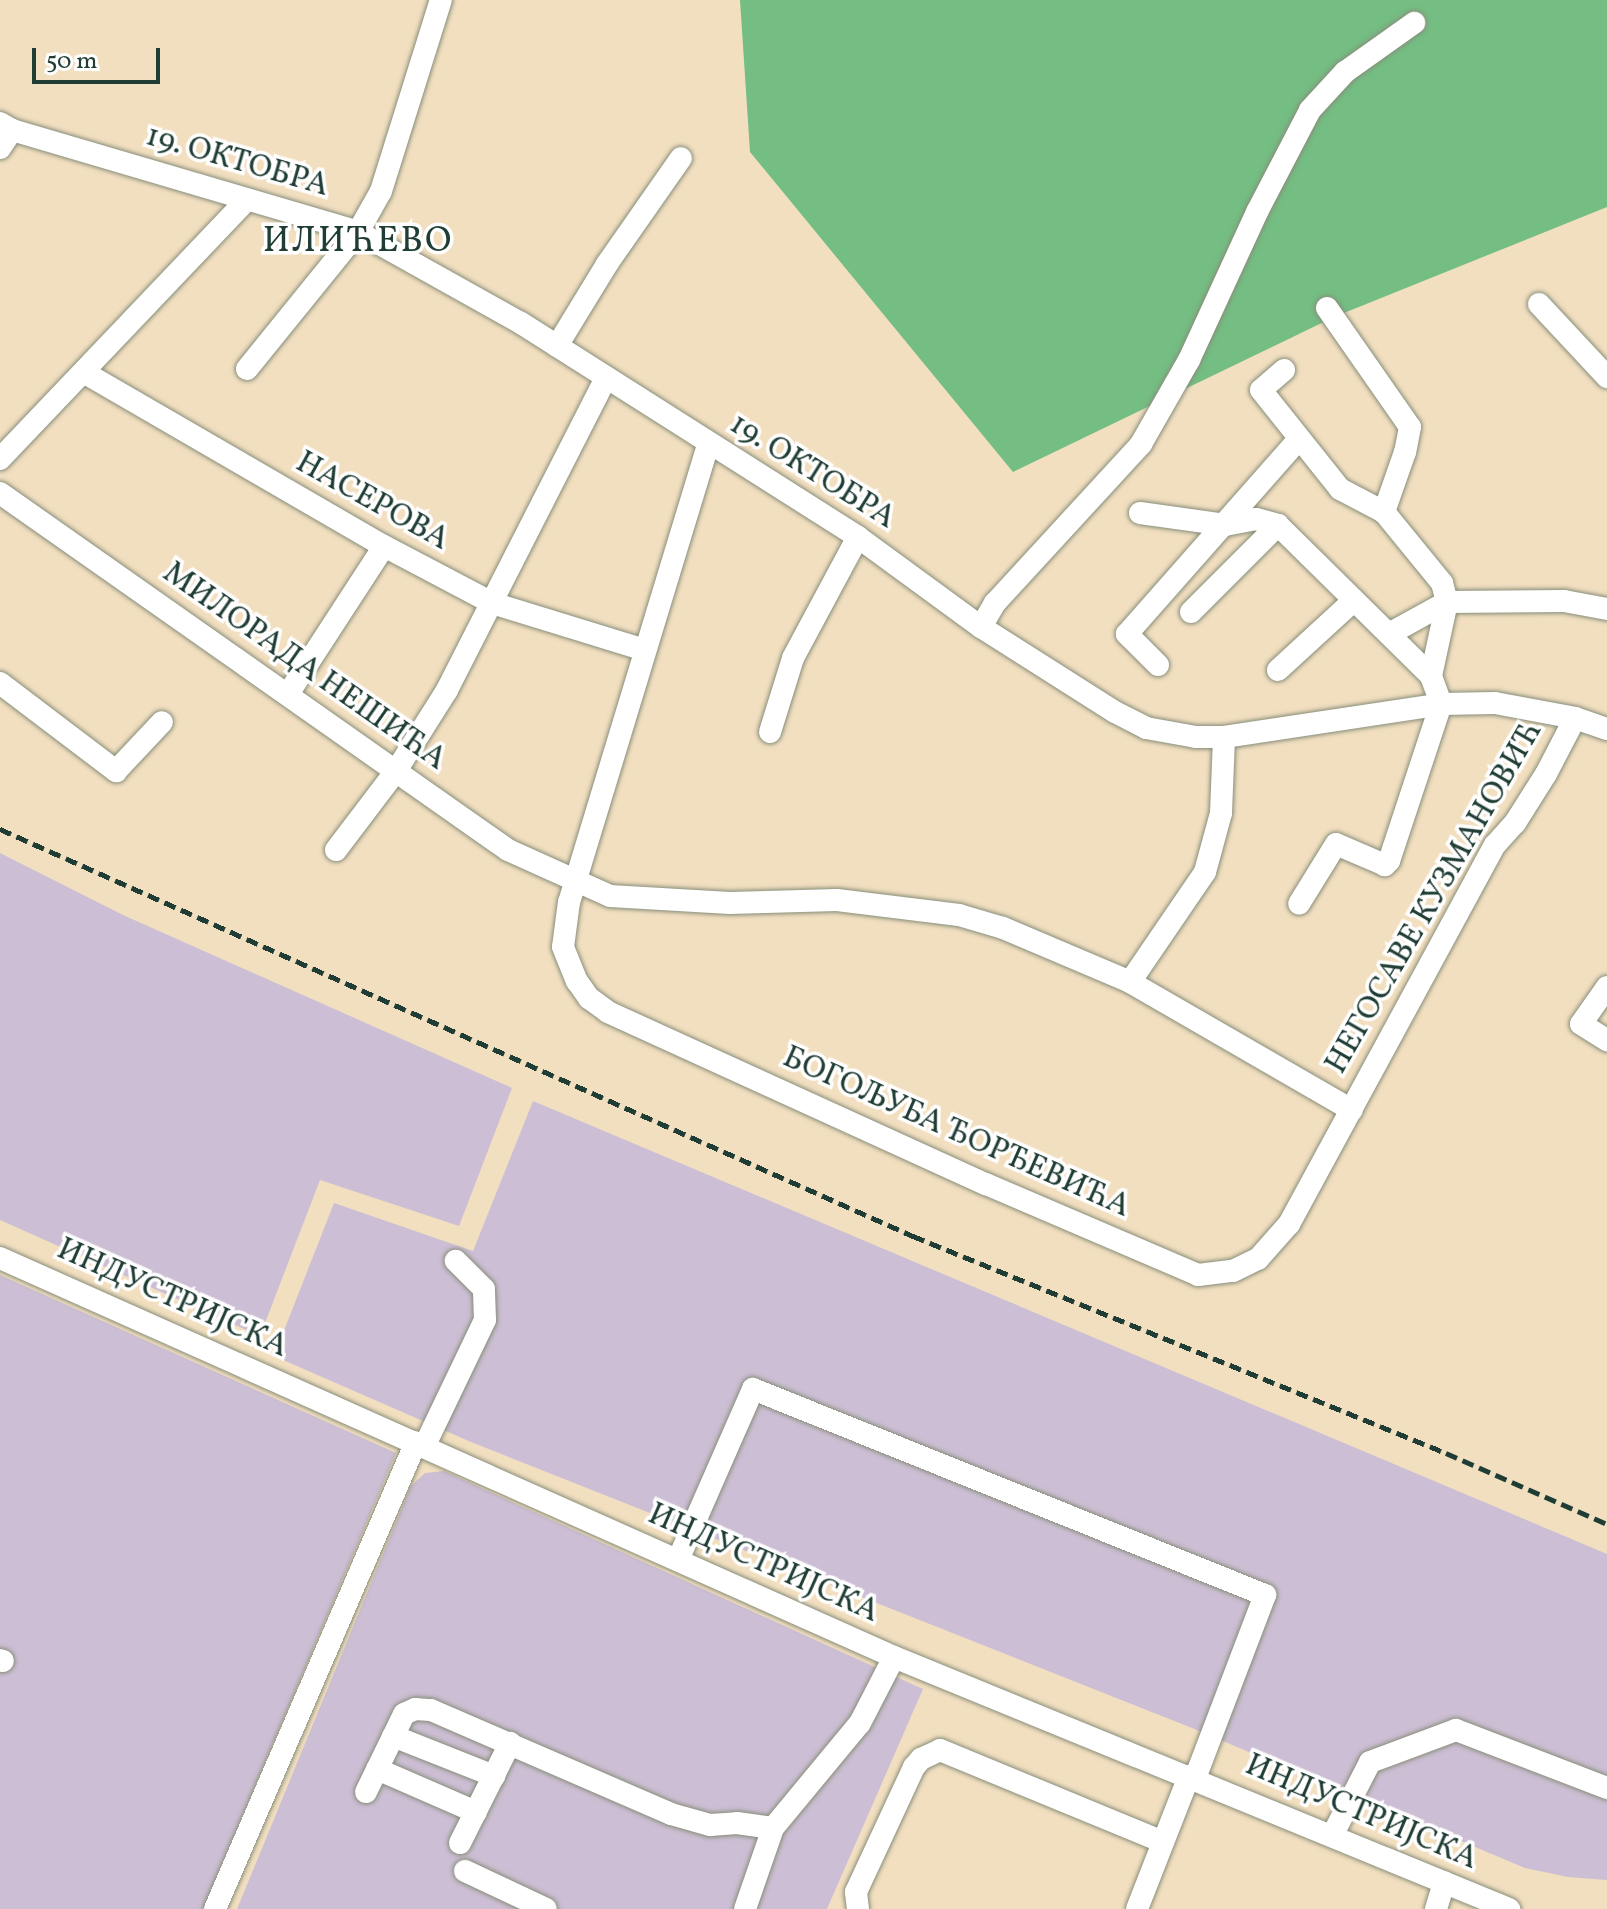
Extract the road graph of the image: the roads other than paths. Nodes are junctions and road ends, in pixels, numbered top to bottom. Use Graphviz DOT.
graph roads {
  1 [pos="441,0"];
  2 [pos="1414,23"];
  3 [pos="4,134"];
  4 [pos="681,158"];
  5 [pos="247,200"];
  6 [pos="358,232"];
  7 [pos="1539,304"];
  8 [pos="1327,308"];
  9 [pos="557,346"];
  10 [pos="247,369"];
  11 [pos="1284,370"];
  12 [pos="85,373"];
  13 [pos="1607,377"];
  14 [pos="606,378"];
  15 [pos="1299,439"];
  16 [pos="708,445"];
  17 [pos="0,459"];
  18 [pos="0,493"];
  19 [pos="1384,512"];
  20 [pos="1140,513"];
  21 [pos="1225,525"];
  22 [pos="1278,525"];
  23 [pos="858,537"];
  24 [pos="384,546"];
  25 [pos="1354,600"];
  26 [pos="1447,602"];
  27 [pos="492,603"];
  28 [pos="1607,609"];
  29 [pos="1191,612"];
  30 [pos="981,627"];
  31 [pos="1389,634"];
  32 [pos="645,650"];
  33 [pos="1158,665"];
  34 [pos="1278,670"];
  35 [pos="1431,676"];
  36 [pos="0,683"];
  37 [pos="288,694"];
  38 [pos="1441,704"];
  39 [pos="1575,718"];
  40 [pos="162,722"];
  41 [pos="1607,729"];
  42 [pos="770,732"];
  43 [pos="1224,737"];
  44 [pos="396,771"];
  45 [pos="336,850"];
  46 [pos="578,879"];
  47 [pos="1299,904"];
  48 [pos="1130,982"];
  49 [pos="1607,987"];
  50 [pos="1607,1040"];
  51 [pos="1352,1110"];
  52 [pos="0,1258"];
  53 [pos="456,1261"];
  54 [pos="421,1443"];
  55 [pos="678,1560"];
  56 [pos="894,1657"];
  57 [pos="393,1736"];
  58 [pos="510,1743"];
  59 [pos="377,1769"];
  60 [pos="494,1776"];
  61 [pos="1192,1777"];
  62 [pos="1607,1788"];
  63 [pos="366,1792"];
  64 [pos="476,1812"];
  65 [pos="773,1828"];
  66 [pos="1332,1836"];
  67 [pos="1163,1842"];
  68 [pos="460,1843"];
  69 [pos="465,1871"];
  70 [pos="1444,1882"];
  71 [pos="215,1909"];
  72 [pos="546,1909"];
  73 [pos="745,1909"];
  74 [pos="858,1909"];
  75 [pos="1137,1909"];
  76 [pos="1436,1909"];
  77 [pos="1509,1909"];
  1 -- 6 [label="street"];
  2 -- 30 [label="street"];
  3 -- 5 [label="street, 19. ОКТОБРА"];
  4 -- 9 [label="street"];
  5 -- 6 [label="street, 19. ОКТОБРА"];
  5 -- 12 [label="street"];
  6 -- 9 [label="street, 19. ОКТОБРА"];
  6 -- 10 [label="street"];
  7 -- 13 [label="street"];
  8 -- 19 [label="street"];
  9 -- 14 [label="street, 19. ОКТОБРА"];
  11 -- 15 [label="street"];
  12 -- 17 [label="street"];
  12 -- 24 [label="street, НАСЕРОВА"];
  14 -- 16 [label="street, 19. ОКТОБРА"];
  14 -- 27 [label="street"];
  15 -- 19 [label="street"];
  15 -- 21 [label="street"];
  16 -- 23 [label="street, 19. ОКТОБРА"];
  16 -- 32 [label="street, БОГОЉУБА ЂОРЂЕВИЋА"];
  18 -- 37 [label="street, МИЛОРАДА НЕШИЋА"];
  19 -- 26 [label="street"];
  20 -- 21 [label="street"];
  21 -- 22 [label="street"];
  21 -- 33 [label="street"];
  22 -- 25 [label="street"];
  22 -- 29 [label="street"];
  23 -- 30 [label="street, 19. ОКТОБРА"];
  23 -- 42 [label="street"];
  24 -- 27 [label="street, НАСЕРОВА"];
  24 -- 37 [label="street"];
  25 -- 31 [label="street"];
  25 -- 34 [label="street"];
  26 -- 28 [label="street"];
  26 -- 31 [label="street"];
  26 -- 35 [label="street"];
  27 -- 32 [label="street, НАСЕРОВА"];
  27 -- 44 [label="street"];
  30 -- 43 [label="street, 19. ОКТОБРА"];
  31 -- 35 [label="street"];
  32 -- 46 [label="street, БОГОЉУБА ЂОРЂЕВИЋА"];
  35 -- 38 [label="street"];
  36 -- 40 [label="street"];
  37 -- 44 [label="street, МИЛОРАДА НЕШИЋА"];
  38 -- 39 [label="street, 19. ОКТОБРА"];
  38 -- 43 [label="street, 19. ОКТОБРА"];
  38 -- 47 [label="street"];
  39 -- 41 [label="street, 19. ОКТОБРА"];
  39 -- 51 [label="street, НЕГОСАВЕ КУЗМАНОВИЋ"];
  43 -- 48 [label="street"];
  44 -- 45 [label="street"];
  44 -- 46 [label="street, МИЛОРАДА НЕШИЋА"];
  46 -- 48 [label="street, МИЛОРАДА НЕШИЋА"];
  46 -- 51 [label="street, БОГОЉУБА ЂОРЂЕВИЋА"];
  48 -- 51 [label="street, МИЛОРАДА НЕШИЋА"];
  49 -- 50 [label="street"];
  52 -- 54 [label="street, ИНДУСТРИЈСКА"];
  53 -- 54 [label="street"];
  54 -- 55 [label="street, ИНДУСТРИЈСКА"];
  54 -- 71 [label="street"];
  55 -- 56 [label="street, ИНДУСТРИЈСКА"];
  55 -- 61 [label="street"];
  56 -- 61 [label="street, ИНДУСТРИЈСКА"];
  56 -- 65 [label="street"];
  57 -- 58 [label="street"];
  57 -- 59 [label="street"];
  57 -- 60 [label="street"];
  58 -- 60 [label="street"];
  58 -- 65 [label="street"];
  59 -- 63 [label="street"];
  59 -- 64 [label="street"];
  60 -- 64 [label="street"];
  61 -- 66 [label="street, ИНДУСТРИЈСКА"];
  61 -- 67 [label="street"];
  62 -- 66 [label="street"];
  64 -- 68 [label="street"];
  65 -- 73 [label="street"];
  66 -- 70 [label="street, ИНДУСТРИЈСКА"];
  67 -- 74 [label="street"];
  67 -- 75 [label="street"];
  69 -- 72 [label="street"];
  70 -- 76 [label="street"];
  70 -- 77 [label="street, ИНДУСТРИЈСКА"];
}
